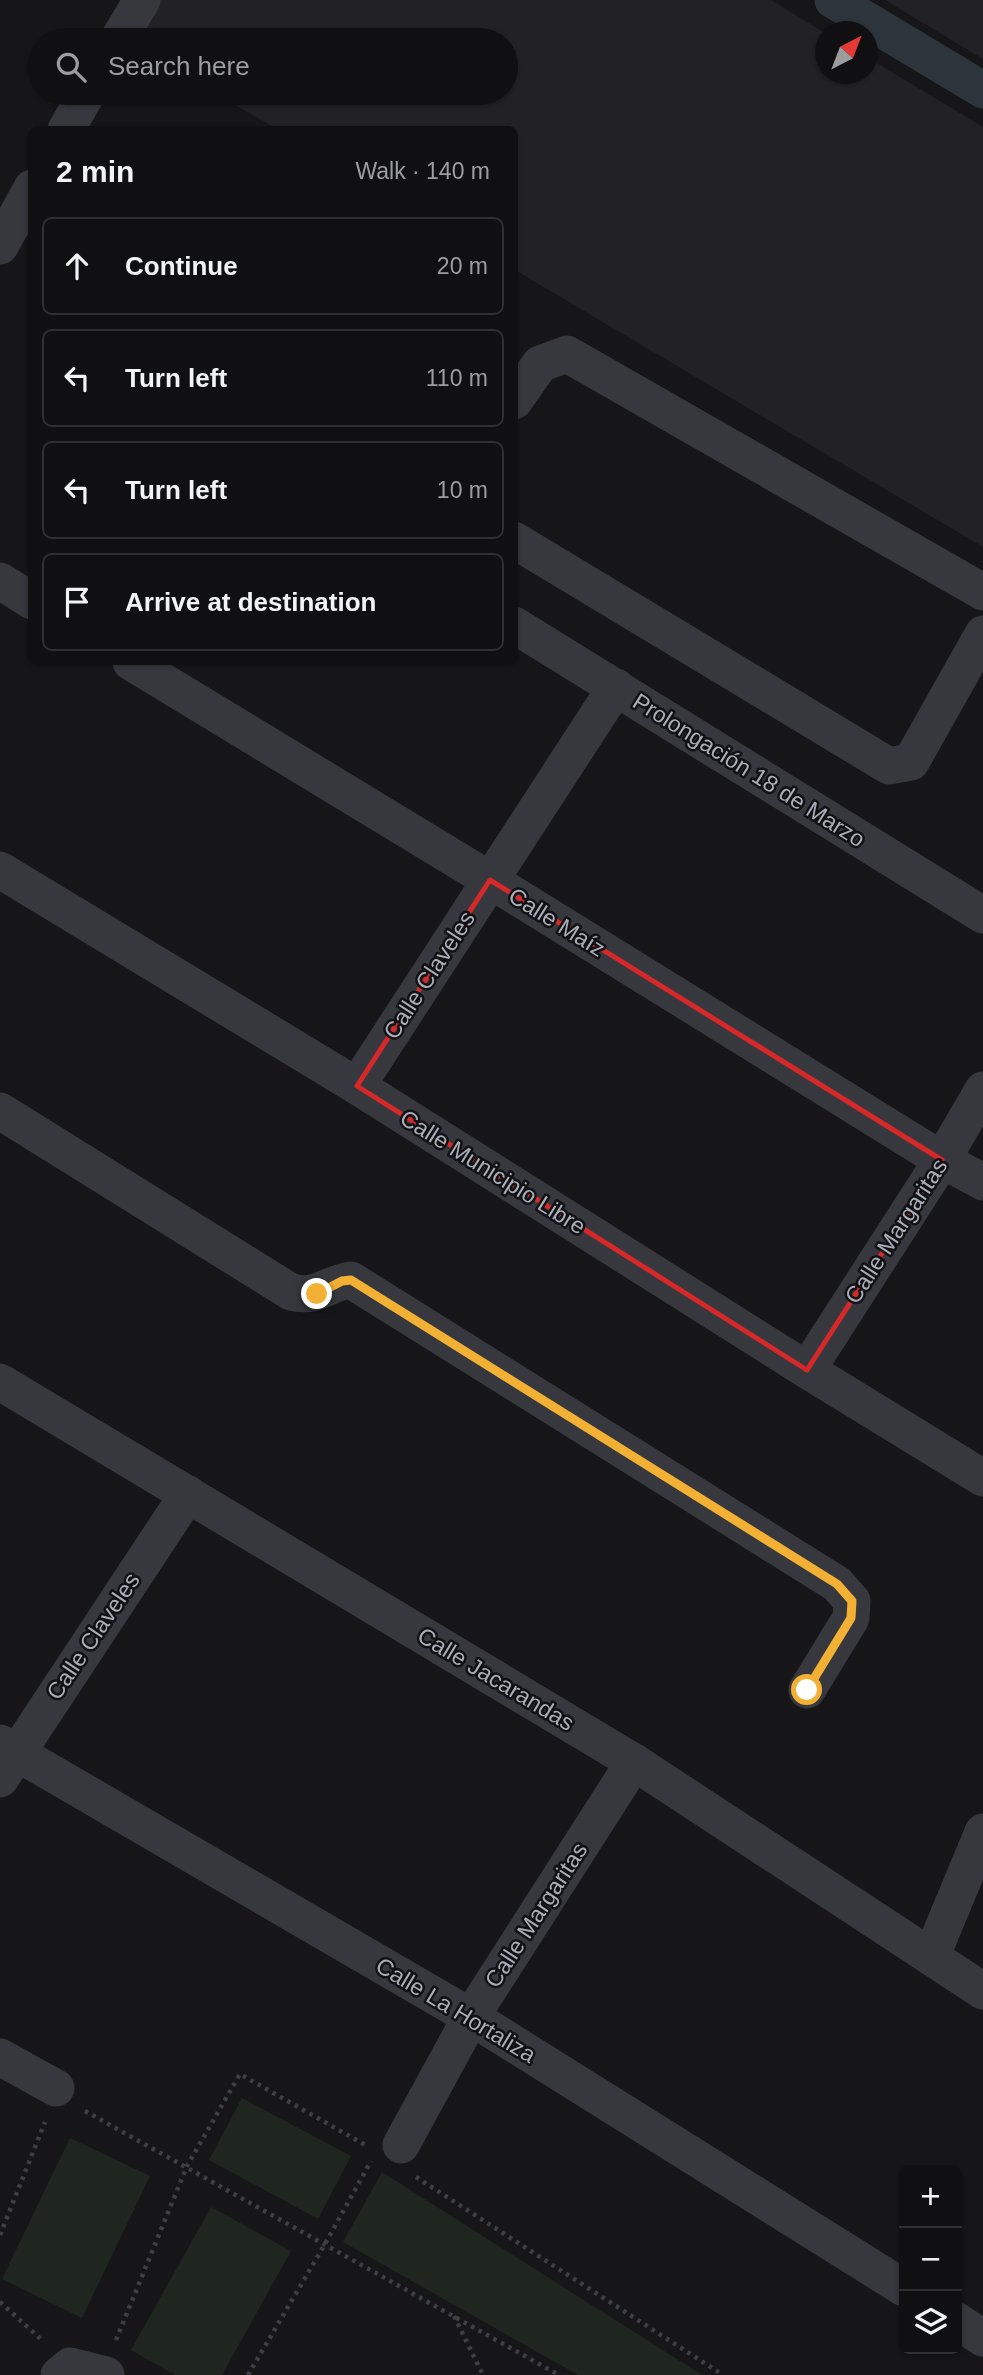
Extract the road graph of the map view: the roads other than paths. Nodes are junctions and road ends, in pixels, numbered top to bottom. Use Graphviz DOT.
graph roads {
  1 [pos="142,0"];
  2 [pos="125,28"];
  3 [pos="80,105"];
  4 [pos="68,126"];
  5 [pos="518,395"];
  6 [pos="518,542"];
  7 [pos="0,582"];
  8 [pos="983,592"];
  9 [pos="28,599"];
  10 [pos="518,627"];
  11 [pos="983,634"];
  12 [pos="136,665"];
  13 [pos="616,687"];
  14 [pos="0,870"];
  15 [pos="491,880"];
  16 [pos="983,915"];
  17 [pos="356,1086"];
  18 [pos="983,1090"];
  19 [pos="0,1111"];
  20 [pos="942,1160"];
  21 [pos="983,1182"];
  22 [pos="807,1370"];
  23 [pos="0,1382"];
  24 [pos="983,1478"];
  25 [pos="188,1494"];
  26 [pos="807,1690"];
  27 [pos="5,1758"];
  28 [pos="634,1762"];
  29 [pos="980,1849"];
  30 [pos="931,1957"];
  31 [pos="983,1991"];
  32 [pos="471,2017"];
  33 [pos="0,2057"];
  34 [pos="56,2092"];
  35 [pos="406,2159"];
  36 [pos="899,2285"];
  37 [pos="962,2324"];
  38 [pos="983,2337"];
  1 -- 2 [label="street"];
  3 -- 4 [label="street"];
  5 -- 8 [label="street"];
  6 -- 11 [label="street"];
  7 -- 9 [label="street"];
  10 -- 13 [label="street, Prolongación 18 de Marzo"];
  12 -- 15 [label="street, Calle Maíz"];
  13 -- 15 [label="street, Calle Claveles"];
  13 -- 16 [label="street, Prolongación 18 de Marzo"];
  14 -- 17 [label="street, Calle Municipio Libre"];
  15 -- 17 [label="street, Calle Claveles"];
  15 -- 20 [label="street, Calle Maíz"];
  17 -- 22 [label="street, Calle Municipio Libre"];
  18 -- 20 [label="street, Calle Margaritas"];
  19 -- 26 [label="street"];
  20 -- 21 [label="street, Calle Maíz"];
  20 -- 22 [label="street, Calle Margaritas"];
  22 -- 24 [label="street, Calle Municipio Libre"];
  23 -- 25 [label="street, Calle Jacarandas"];
  25 -- 27 [label="street, Calle Claveles"];
  25 -- 28 [label="street, Calle Jacarandas"];
  27 -- 32 [label="street, Calle La Hortaliza"];
  28 -- 30 [label="street, Calle Jacarandas"];
  28 -- 32 [label="street, Calle Margaritas"];
  29 -- 30 [label="street"];
  30 -- 31 [label="street, Calle Jacarandas"];
  32 -- 35 [label="street, Calle Margaritas"];
  32 -- 36 [label="street, Calle La Hortaliza"];
  33 -- 34 [label="street"];
  37 -- 38 [label="street"];
}
